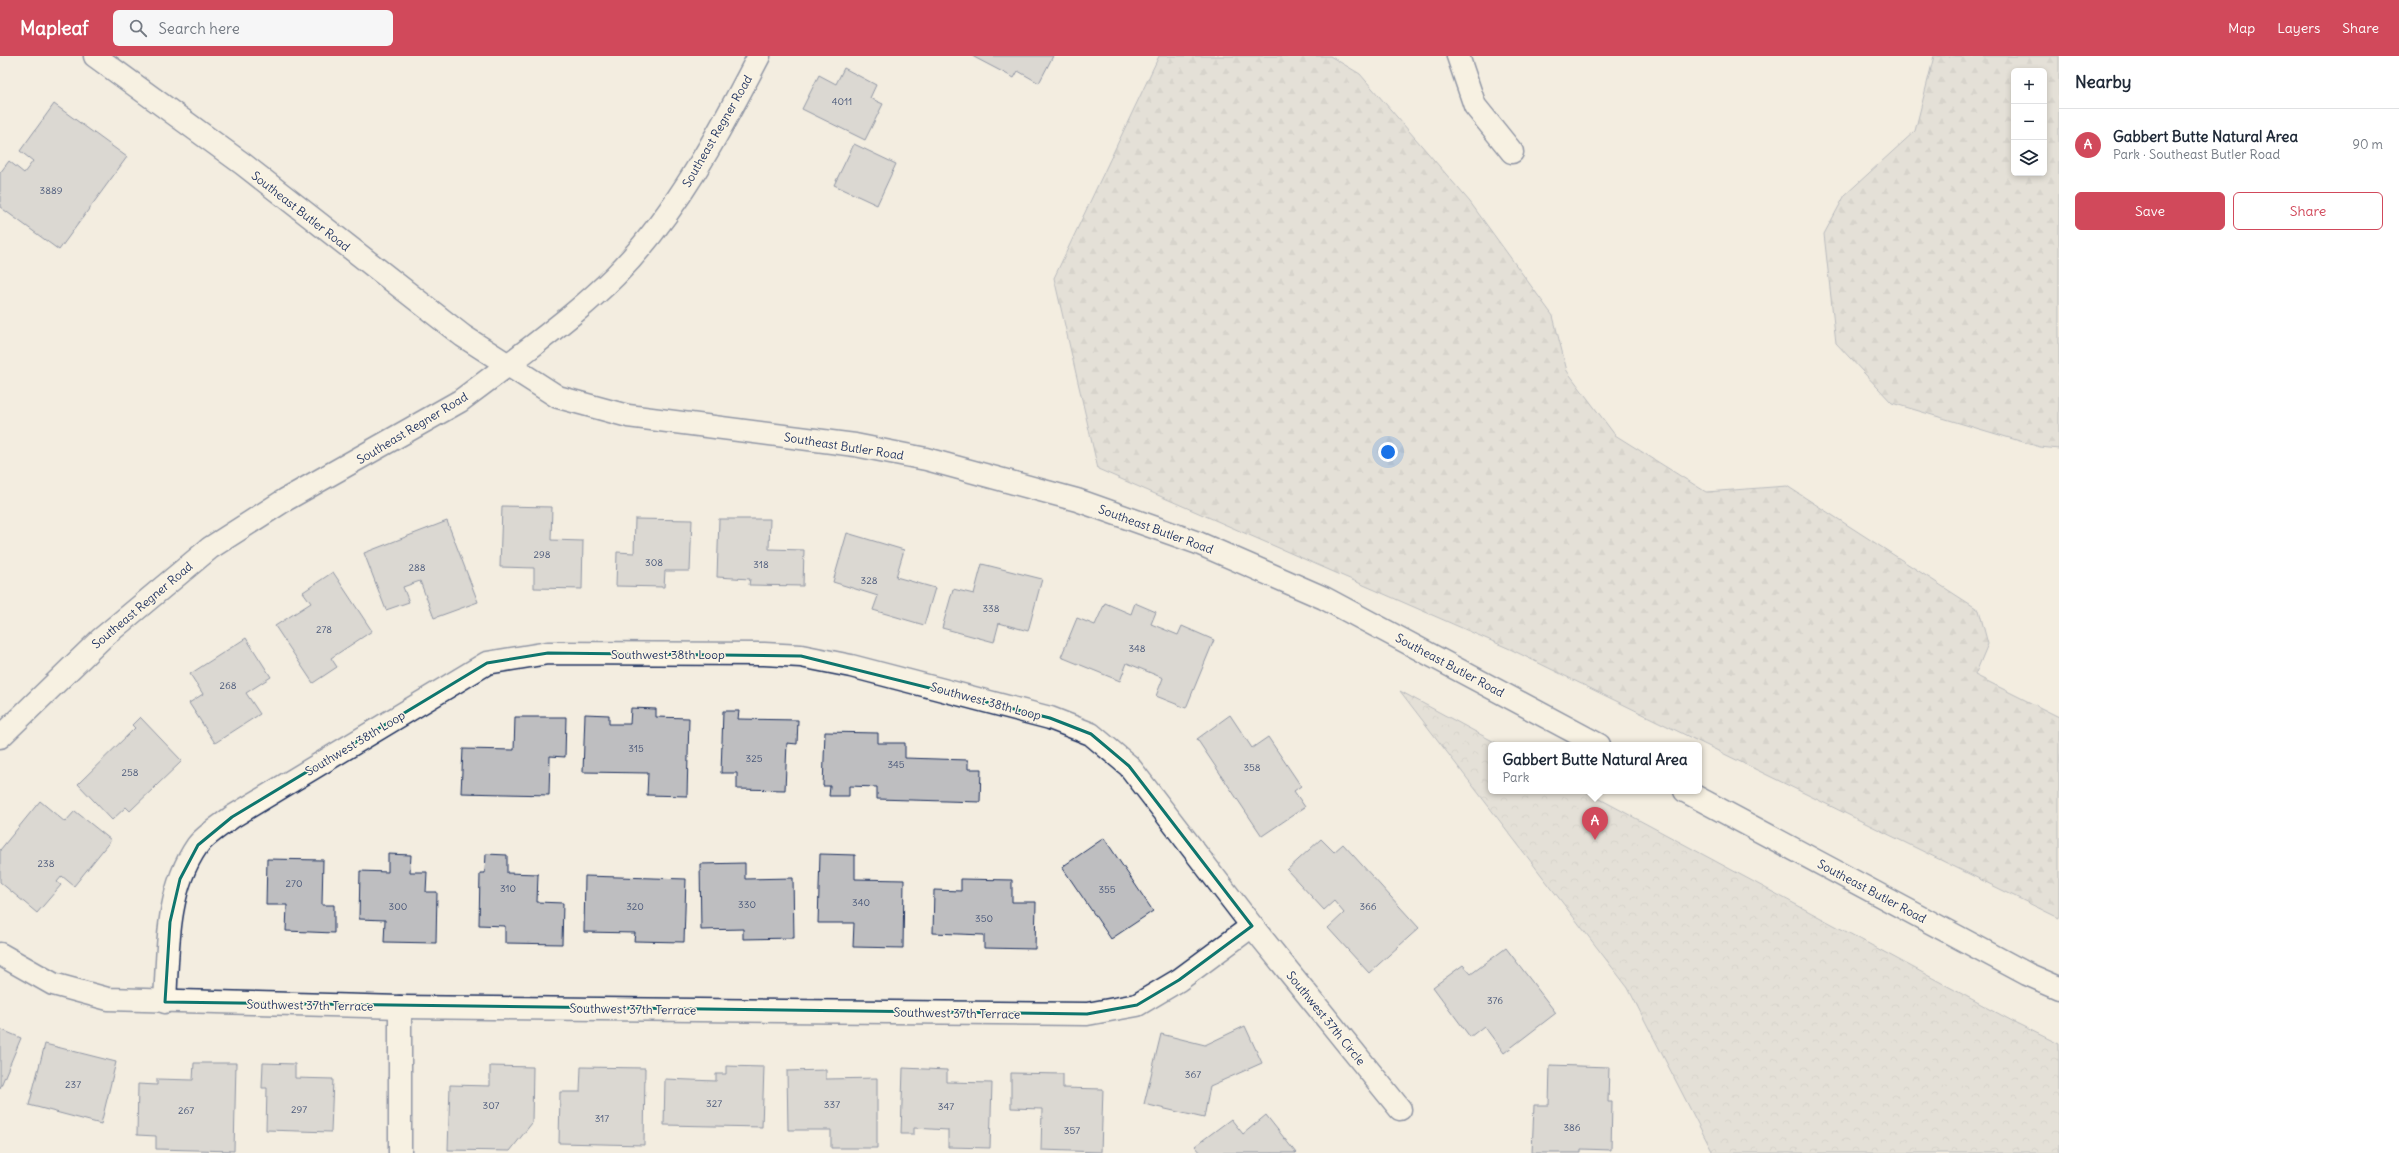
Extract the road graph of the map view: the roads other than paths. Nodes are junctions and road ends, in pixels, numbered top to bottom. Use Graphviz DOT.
graph roads {
  1 [pos="95,56"];
  2 [pos="760,56"];
  3 [pos="1458,56"];
  4 [pos="1512,152"];
  5 [pos="508,365"];
  6 [pos="0,737"];
  7 [pos="1593,742"];
  8 [pos="1691,794"];
  9 [pos="1252,926"];
  10 [pos="0,954"];
  11 [pos="2059,988"];
  12 [pos="165,1002"];
  13 [pos="400,1007"];
  14 [pos="1400,1109"];
  15 [pos="400,1153"];
  1 -- 5 [label="street, Southeast Butler Road"];
  2 -- 5 [label="street, Southeast Regner Road"];
  3 -- 4 [label="street"];
  5 -- 6 [label="street, Southeast Regner Road"];
  5 -- 7 [label="street, Southeast Butler Road"];
  8 -- 11 [label="street, Southeast Butler Road"];
  9 -- 12 [label="street, Southwest 38th Loop"];
  9 -- 13 [label="street, Southwest 37th Terrace"];
  9 -- 14 [label="street, Southwest 37th Circle"];
  10 -- 12 [label="street, Southwest 37th Terrace"];
  12 -- 13 [label="street, Southwest 37th Terrace"];
  13 -- 15 [label="street"];
}
